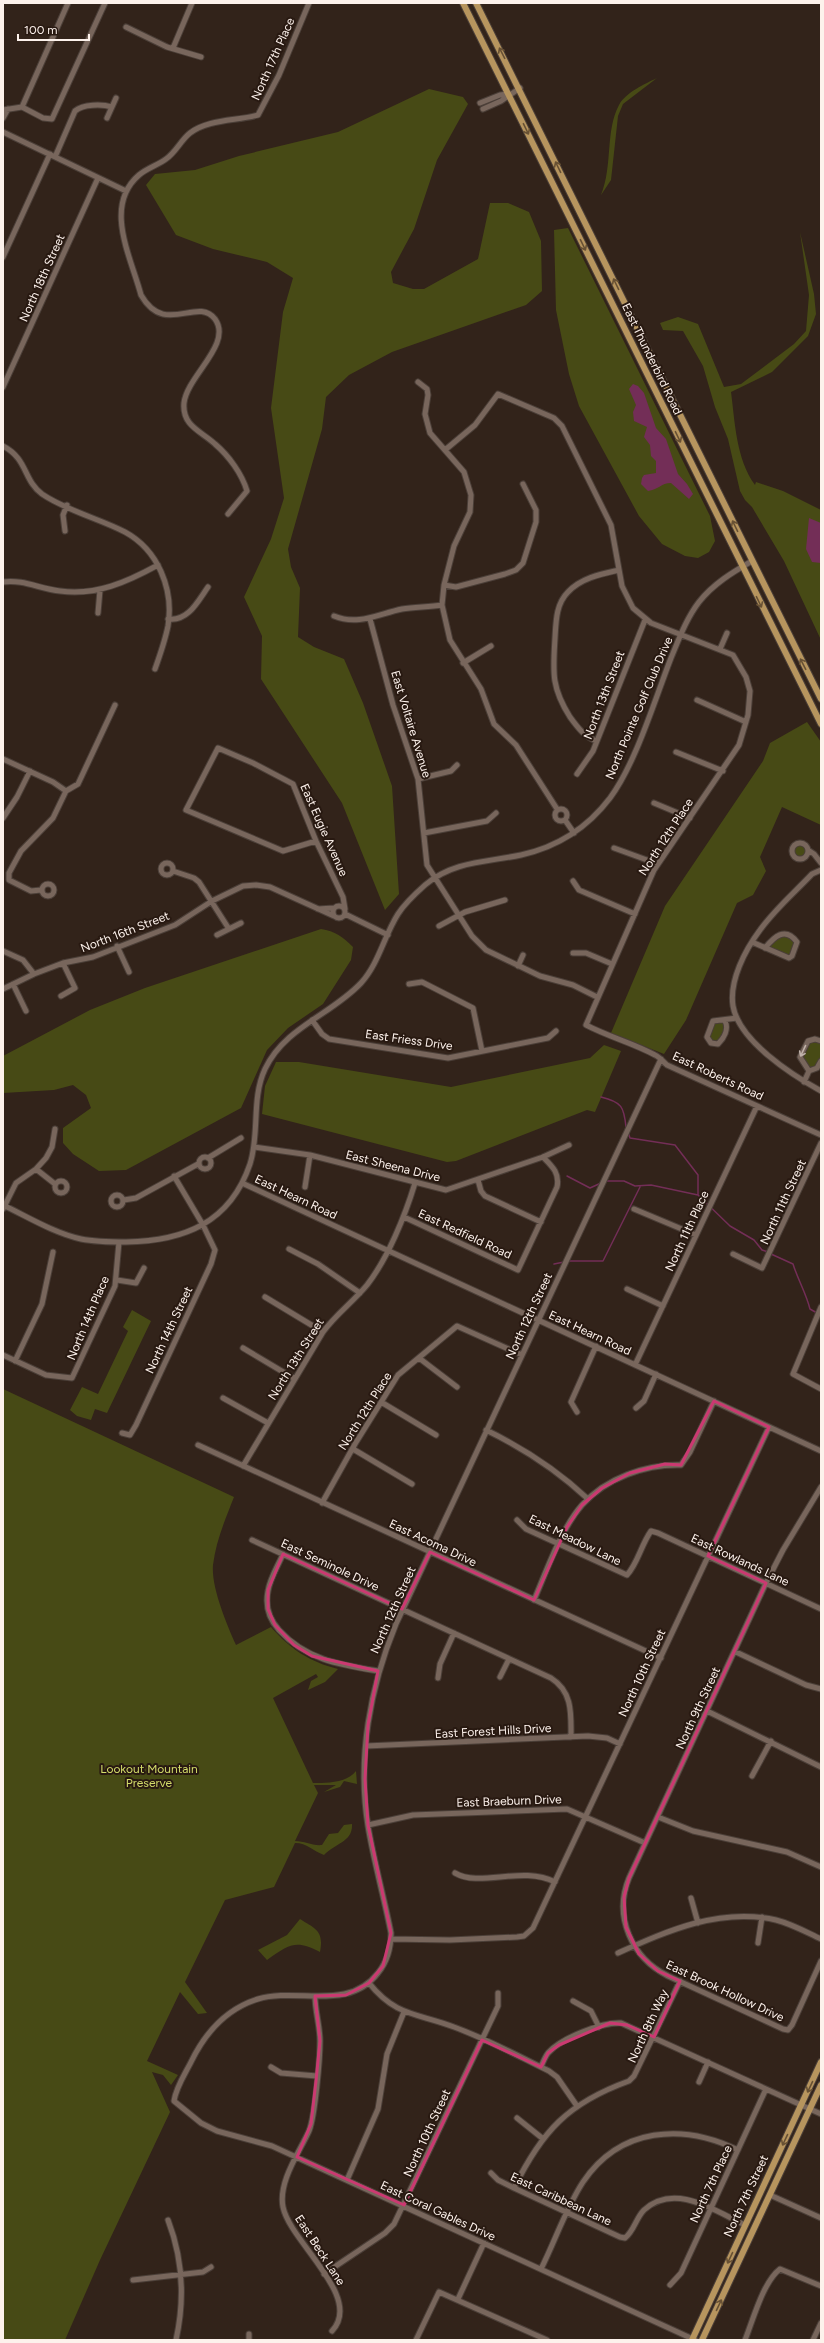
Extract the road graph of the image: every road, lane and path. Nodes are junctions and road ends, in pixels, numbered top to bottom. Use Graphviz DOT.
graph roads {
  1 [pos="68,3"];
  2 [pos="105,3"];
  3 [pos="192,3"];
  4 [pos="309,3"];
  5 [pos="463,3"];
  6 [pos="476,3"];
  7 [pos="126,27"];
  8 [pos="173,48"];
  9 [pos="201,57"];
  10 [pos="520,88"];
  11 [pos="509,94"];
  12 [pos="116,98"];
  13 [pos="480,103"];
  14 [pos="22,107"];
  15 [pos="112,107"];
  16 [pos="483,109"];
  17 [pos="5,110"];
  18 [pos="3,118"];
  19 [pos="107,118"];
  20 [pos="3,132"];
  21 [pos="50,154"];
  22 [pos="55,157"];
  23 [pos="98,178"];
  24 [pos="126,191"];
  25 [pos="3,257"];
  26 [pos="418,382"];
  27 [pos="3,387"];
  28 [pos="3,446"];
  29 [pos="445,450"];
  30 [pos="523,484"];
  31 [pos="67,506"];
  32 [pos="228,514"];
  33 [pos="65,532"];
  34 [pos="752,561"];
  35 [pos="158,565"];
  36 [pos="742,567"];
  37 [pos="618,570"];
  38 [pos="3,582"];
  39 [pos="444,585"];
  40 [pos="208,587"];
  41 [pos="100,590"];
  42 [pos="442,604"];
  43 [pos="98,613"];
  44 [pos="334,616"];
  45 [pos="168,619"];
  46 [pos="370,619"];
  47 [pos="645,620"];
  48 [pos="727,633"];
  49 [pos="680,635"];
  50 [pos="491,646"];
  51 [pos="720,649"];
  52 [pos="463,663"];
  53 [pos="155,669"];
  54 [pos="821,699"];
  55 [pos="697,700"];
  56 [pos="115,705"];
  57 [pos="746,722"];
  58 [pos="821,724"];
  59 [pos="596,742"];
  60 [pos="676,752"];
  61 [pos="3,759"];
  62 [pos="457,766"];
  63 [pos="30,771"];
  64 [pos="723,771"];
  65 [pos="577,774"];
  66 [pos="418,779"];
  67 [pos="66,792"];
  68 [pos="654,803"];
  69 [pos="557,809"];
  70 [pos="496,813"];
  71 [pos="3,818"];
  72 [pos="690,818"];
  73 [pos="565,820"];
  74 [pos="424,833"];
  75 [pos="574,834"];
  76 [pos="316,841"];
  77 [pos="614,848"];
  78 [pos="808,850"];
  79 [pos="821,863"];
  80 [pos="658,864"];
  81 [pos="821,870"];
  82 [pos="173,871"];
  83 [pos="435,878"];
  84 [pos="573,881"];
  85 [pos="41,890"];
  86 [pos="341,895"];
  87 [pos="505,900"];
  88 [pos="212,901"];
  89 [pos="335,907"];
  90 [pos="318,909"];
  91 [pos="345,912"];
  92 [pos="635,914"];
  93 [pos="458,915"];
  94 [pos="334,916"];
  95 [pos="241,923"];
  96 [pos="439,926"];
  97 [pos="229,929"];
  98 [pos="217,935"];
  99 [pos="388,935"];
  100 [pos="752,942"];
  101 [pos="118,946"];
  102 [pos="765,948"];
  103 [pos="3,951"];
  104 [pos="573,953"];
  105 [pos="523,955"];
  106 [pos="63,963"];
  107 [pos="612,964"];
  108 [pos="518,966"];
  109 [pos="129,972"];
  110 [pos="34,974"];
  111 [pos="12,984"];
  112 [pos="409,984"];
  113 [pos="3,989"];
  114 [pos="61,996"];
  115 [pos="597,997"];
  116 [pos="26,1011"];
  117 [pos="737,1018"];
  118 [pos="312,1020"];
  119 [pos="725,1021"];
  120 [pos="586,1025"];
  121 [pos="556,1031"];
  122 [pos="821,1042"];
  123 [pos="482,1051"];
  124 [pos="661,1059"];
  125 [pos="821,1061"];
  126 [pos="809,1072"];
  127 [pos="804,1082"];
  128 [pos="821,1091"];
  129 [pos="756,1106"];
  130 [pos="55,1129"];
  131 [pos="821,1135"];
  132 [pos="241,1138"];
  133 [pos="821,1143"];
  134 [pos="569,1145"];
  135 [pos="254,1147"];
  136 [pos="310,1155"];
  137 [pos="543,1157"];
  138 [pos="208,1158"];
  139 [pos="198,1164"];
  140 [pos="36,1169"];
  141 [pos="174,1176"];
  142 [pos="478,1180"];
  143 [pos="242,1183"];
  144 [pos="415,1183"];
  145 [pos="55,1184"];
  146 [pos="305,1187"];
  147 [pos="124,1200"];
  148 [pos="3,1207"];
  149 [pos="634,1209"];
  150 [pos="404,1217"];
  151 [pos="541,1222"];
  152 [pos="203,1225"];
  153 [pos="696,1235"];
  154 [pos="119,1242"];
  155 [pos="289,1249"];
  156 [pos="387,1251"];
  157 [pos="53,1252"];
  158 [pos="733,1254"];
  159 [pos="144,1268"];
  160 [pos="116,1280"];
  161 [pos="627,1289"];
  162 [pos="360,1293"];
  163 [pos="265,1297"];
  164 [pos="663,1306"];
  165 [pos="821,1307"];
  166 [pos="538,1320"];
  167 [pos="323,1332"];
  168 [pos="596,1346"];
  169 [pos="243,1348"];
  170 [pos="3,1355"];
  171 [pos="522,1355"];
  172 [pos="419,1358"];
  173 [pos="15,1361"];
  174 [pos="635,1365"];
  175 [pos="656,1374"];
  176 [pos="295,1379"];
  177 [pos="457,1387"];
  178 [pos="821,1389"];
  179 [pos="223,1398"];
  180 [pos="714,1401"];
  181 [pos="381,1402"];
  182 [pos="636,1408"];
  183 [pos="578,1412"];
  184 [pos="268,1423"];
  185 [pos="769,1427"];
  186 [pos="486,1430"];
  187 [pos="122,1433"];
  188 [pos="436,1435"];
  189 [pos="198,1445"];
  190 [pos="353,1448"];
  191 [pos="821,1451"];
  192 [pos="243,1466"];
  193 [pos="412,1484"];
  194 [pos="821,1487"];
  195 [pos="588,1499"];
  196 [pos="322,1503"];
  197 [pos="517,1520"];
  198 [pos="252,1540"];
  199 [pos="559,1545"];
  200 [pos="430,1552"];
  201 [pos="283,1554"];
  202 [pos="708,1556"];
  203 [pos="627,1575"];
  204 [pos="766,1583"];
  205 [pos="534,1600"];
  206 [pos="821,1609"];
  207 [pos="402,1610"];
  208 [pos="454,1633"];
  209 [pos="736,1652"];
  210 [pos="509,1658"];
  211 [pos="661,1658"];
  212 [pos="378,1671"];
  213 [pos="500,1677"];
  214 [pos="438,1678"];
  215 [pos="821,1689"];
  216 [pos="707,1711"];
  217 [pos="571,1737"];
  218 [pos="771,1741"];
  219 [pos="620,1744"];
  220 [pos="366,1746"];
  221 [pos="821,1767"];
  222 [pos="752,1776"];
  223 [pos="586,1816"];
  224 [pos="658,1817"];
  225 [pos="368,1825"];
  226 [pos="645,1843"];
  227 [pos="821,1867"];
  228 [pos="455,1874"];
  229 [pos="555,1882"];
  230 [pos="691,1898"];
  231 [pos="762,1917"];
  232 [pos="698,1923"];
  233 [pos="391,1938"];
  234 [pos="821,1939"];
  235 [pos="758,1943"];
  236 [pos="634,1946"];
  237 [pos="618,1953"];
  238 [pos="821,1961"];
  239 [pos="680,1981"];
  240 [pos="369,1983"];
  241 [pos="498,1993"];
  242 [pos="315,1996"];
  243 [pos="573,2001"];
  244 [pos="404,2012"];
  245 [pos="599,2026"];
  246 [pos="654,2037"];
  247 [pos="482,2040"];
  248 [pos="708,2062"];
  249 [pos="821,2062"];
  250 [pos="271,2067"];
  251 [pos="541,2067"];
  252 [pos="317,2076"];
  253 [pos="699,2082"];
  254 [pos="821,2085"];
  255 [pos="766,2089"];
  256 [pos="174,2101"];
  257 [pos="801,2105"];
  258 [pos="577,2106"];
  259 [pos="810,2109"];
  260 [pos="821,2114"];
  261 [pos="517,2118"];
  262 [pos="542,2138"];
  263 [pos="738,2150"];
  264 [pos="297,2157"];
  265 [pos="491,2173"];
  266 [pos="347,2180"];
  267 [pos="514,2188"];
  268 [pos="770,2195"];
  269 [pos="404,2205"];
  270 [pos="710,2208"];
  271 [pos="568,2213"];
  272 [pos="821,2218"];
  273 [pos="168,2220"];
  274 [pos="745,2225"];
  275 [pos="484,2243"];
  276 [pos="211,2267"];
  277 [pos="541,2269"];
  278 [pos="182,2274"];
  279 [pos="324,2274"];
  280 [pos="133,2280"];
  281 [pos="670,2285"];
  282 [pos="821,2286"];
  283 [pos="458,2299"];
  284 [pos="821,2323"];
  285 [pos="332,2331"];
  286 [pos="249,2334"];
  287 [pos="176,2340"];
  288 [pos="249,2340"];
  289 [pos="416,2340"];
  290 [pos="547,2340"];
  291 [pos="693,2340"];
  292 [pos="702,2340"];
  293 [pos="745,2340"];
  294 [pos="813,2340"];
  1 -- 14 [label="street"];
  2 -- 14 [label="street"];
  3 -- 8 [label="street"];
  4 -- 24 [label="street, North 17th Place"];
  5 -- 11 [label="main road, East Thunderbird Road"];
  10 -- 6 [label="main road, East Thunderbird Road, one-way"];
  7 -- 8 [label="street"];
  8 -- 9 [label="street"];
  10 -- 11 [label="street"];
  34 -- 10 [label="main road, East Thunderbird Road, one-way"];
  11 -- 13 [label="street"];
  11 -- 16 [label="street"];
  11 -- 36 [label="main road, East Thunderbird Road, one-way"];
  12 -- 15 [label="street"];
  14 -- 17 [label="street"];
  15 -- 19 [label="street"];
  15 -- 22 [label="street"];
  17 -- 18 [label="street"];
  20 -- 21 [label="street"];
  21 -- 22 [label="street"];
  21 -- 25 [label="street"];
  22 -- 23 [label="street"];
  23 -- 24 [label="street"];
  23 -- 27 [label="street, North 18th Street"];
  24 -- 32 [label="street, North 17th Place"];
  26 -- 29 [label="street"];
  28 -- 31 [label="street"];
  29 -- 37 [label="street"];
  29 -- 39 [label="street"];
  30 -- 39 [label="street"];
  31 -- 33 [label="street"];
  31 -- 35 [label="street"];
  34 -- 36 [label="street, North Pointe Golf Club Drive"];
  54 -- 34 [label="main road, East Thunderbird Road, one-way"];
  35 -- 41 [label="street"];
  35 -- 45 [label="street"];
  36 -- 49 [label="street, North Pointe Golf Club Drive"];
  36 -- 58 [label="main road, East Thunderbird Road, one-way"];
  37 -- 47 [label="street"];
  37 -- 59 [label="street"];
  38 -- 41 [label="street"];
  39 -- 42 [label="street"];
  40 -- 45 [label="street"];
  41 -- 43 [label="street"];
  42 -- 46 [label="street"];
  42 -- 52 [label="street"];
  44 -- 46 [label="street"];
  45 -- 53 [label="street"];
  46 -- 66 [label="street, East Voltaire Avenue"];
  47 -- 49 [label="street"];
  47 -- 59 [label="street, North 13th Street"];
  48 -- 51 [label="street"];
  49 -- 51 [label="street"];
  49 -- 75 [label="street, North Pointe Golf Club Drive"];
  50 -- 52 [label="street"];
  51 -- 57 [label="street, North 12th Place"];
  52 -- 69 [label="street"];
  55 -- 57 [label="street"];
  56 -- 67 [label="street"];
  57 -- 64 [label="street, North 12th Place"];
  59 -- 65 [label="street, North 13th Street"];
  60 -- 64 [label="street"];
  61 -- 63 [label="street"];
  62 -- 66 [label="street"];
  63 -- 67 [label="street"];
  63 -- 71 [label="street"];
  64 -- 72 [label="street, North 12th Place"];
  66 -- 74 [label="street, East Voltaire Avenue"];
  67 -- 85 [label="street"];
  68 -- 72 [label="street"];
  69 -- 73 [label="street"];
  69 -- 73 [label="street"];
  70 -- 74 [label="street"];
  72 -- 80 [label="street, North 12th Place"];
  73 -- 75 [label="street"];
  74 -- 83 [label="street, East Voltaire Avenue"];
  75 -- 83 [label="street, North Pointe Golf Club Drive"];
  76 -- 76 [label="street, East Eugie Avenue"];
  76 -- 86 [label="street, East Eugie Avenue"];
  77 -- 80 [label="street"];
  78 -- 79 [label="street"];
  80 -- 92 [label="street, North 12th Place"];
  81 -- 100 [label="street"];
  82 -- 88 [label="street"];
  83 -- 93 [label="street, East Voltaire Avenue"];
  83 -- 99 [label="street, North Pointe Golf Club Drive"];
  84 -- 92 [label="street"];
  86 -- 89 [label="street, East Eugie Avenue"];
  86 -- 91 [label="street, East Eugie Avenue"];
  87 -- 93 [label="street"];
  88 -- 90 [label="street, North 16th Street"];
  88 -- 97 [label="street"];
  88 -- 101 [label="street, North 16th Street"];
  89 -- 90 [label="street, North 16th Street"];
  89 -- 91 [label="street"];
  89 -- 94 [label="street"];
  90 -- 94 [label="street, North 16th Street"];
  91 -- 94 [label="street"];
  91 -- 99 [label="street"];
  92 -- 107 [label="street, North 12th Place"];
  93 -- 96 [label="street"];
  93 -- 108 [label="street, East Voltaire Avenue"];
  95 -- 97 [label="street"];
  97 -- 98 [label="street"];
  99 -- 118 [label="street, North Pointe Golf Club Drive"];
  100 -- 102 [label="street"];
  100 -- 117 [label="street"];
  101 -- 106 [label="street, North 16th Street"];
  101 -- 109 [label="street"];
  102 -- 102 [label="street"];
  103 -- 110 [label="street"];
  104 -- 107 [label="street"];
  105 -- 108 [label="street"];
  106 -- 110 [label="street, North 16th Street"];
  106 -- 114 [label="street"];
  107 -- 115 [label="street, North 12th Place"];
  108 -- 115 [label="street, East Voltaire Avenue"];
  110 -- 111 [label="street, North 16th Street"];
  111 -- 113 [label="street, North 16th Street"];
  111 -- 116 [label="street"];
  112 -- 123 [label="street"];
  115 -- 120 [label="street, North 12th Place"];
  117 -- 119 [label="street"];
  117 -- 127 [label="street"];
  118 -- 123 [label="street, East Friess Drive"];
  118 -- 135 [label="street, North Pointe Golf Club Drive"];
  119 -- 119 [label="street"];
  120 -- 124 [label="street, East Roberts Road"];
  121 -- 123 [label="street, East Friess Drive"];
  122 -- 126 [label="street, one-way"];
  124 -- 129 [label="street, East Roberts Road"];
  124 -- 166 [label="street, North 12th Street"];
  125 -- 126 [label="street"];
  126 -- 127 [label="street"];
  127 -- 128 [label="street"];
  129 -- 131 [label="street, East Roberts Road"];
  129 -- 153 [label="street, North 11th Place"];
  130 -- 140 [label="street"];
  132 -- 138 [label="street"];
  133 -- 158 [label="street, North 11th Street"];
  134 -- 137 [label="street, East Sheena Drive"];
  135 -- 136 [label="street, East Sheena Drive"];
  135 -- 143 [label="street, North Pointe Golf Club Drive"];
  136 -- 144 [label="street, East Sheena Drive"];
  136 -- 146 [label="street"];
  137 -- 142 [label="street, East Sheena Drive"];
  137 -- 151 [label="street"];
  138 -- 139 [label="street"];
  138 -- 139 [label="street"];
  139 -- 141 [label="street"];
  140 -- 145 [label="street"];
  140 -- 148 [label="street"];
  141 -- 147 [label="street"];
  141 -- 152 [label="street"];
  142 -- 144 [label="street, East Sheena Drive"];
  142 -- 151 [label="street"];
  143 -- 152 [label="street, North Pointe Golf Club Drive"];
  143 -- 156 [label="street, East Hearn Road"];
  144 -- 150 [label="street, North 13th Street"];
  148 -- 154 [label="street, North Pointe Golf Club Drive"];
  149 -- 153 [label="street"];
  150 -- 151 [label="street, East Redfield Road"];
  150 -- 156 [label="street, North 13th Street"];
  152 -- 154 [label="street, North Pointe Golf Club Drive"];
  152 -- 187 [label="street, North 14th Street"];
  153 -- 164 [label="street, North 11th Place"];
  154 -- 160 [label="street, North 14th Place"];
  155 -- 162 [label="street"];
  156 -- 162 [label="street, North 13th Street"];
  156 -- 166 [label="street, East Hearn Road"];
  157 -- 173 [label="street"];
  159 -- 160 [label="street"];
  160 -- 173 [label="street, North 14th Place"];
  161 -- 164 [label="street"];
  162 -- 167 [label="street, North 13th Street"];
  163 -- 167 [label="street"];
  164 -- 174 [label="street, North 11th Place"];
  165 -- 178 [label="street"];
  166 -- 168 [label="street, East Hearn Road"];
  166 -- 171 [label="street, North 12th Street"];
  167 -- 176 [label="street, North 13th Street"];
  168 -- 174 [label="street, East Hearn Road"];
  168 -- 183 [label="street"];
  169 -- 176 [label="street"];
  170 -- 173 [label="street"];
  171 -- 172 [label="street, North 12th Place"];
  171 -- 186 [label="street, North 12th Street"];
  172 -- 177 [label="street"];
  172 -- 181 [label="street, North 12th Place"];
  174 -- 175 [label="street, East Hearn Road"];
  175 -- 180 [label="street, East Hearn Road"];
  175 -- 182 [label="street"];
  176 -- 184 [label="street, North 13th Street"];
  179 -- 184 [label="street"];
  180 -- 185 [label="street, East Hearn Road"];
  180 -- 195 [label="street"];
  181 -- 188 [label="street"];
  181 -- 190 [label="street, North 12th Place"];
  184 -- 192 [label="street, North 13th Street"];
  185 -- 191 [label="street, East Hearn Road"];
  185 -- 202 [label="street, North 10th Street"];
  186 -- 195 [label="street"];
  186 -- 200 [label="street, North 12th Street"];
  189 -- 192 [label="street, East Acoma Drive"];
  190 -- 193 [label="street"];
  190 -- 196 [label="street, North 12th Place"];
  192 -- 196 [label="street, East Acoma Drive"];
  194 -- 204 [label="street, North 9th Street"];
  195 -- 199 [label="street"];
  196 -- 200 [label="street, East Acoma Drive"];
  197 -- 199 [label="street, East Meadow Lane"];
  198 -- 201 [label="street, East Seminole Drive"];
  199 -- 203 [label="street, East Meadow Lane"];
  199 -- 205 [label="street"];
  200 -- 205 [label="street, East Acoma Drive"];
  200 -- 207 [label="street, North 12th Street"];
  201 -- 207 [label="street, East Seminole Drive"];
  201 -- 212 [label="street"];
  202 -- 203 [label="street, East Rowlands Lane"];
  202 -- 204 [label="street, East Rowlands Lane"];
  202 -- 211 [label="street, North 10th Street"];
  204 -- 206 [label="street, East Rowlands Lane"];
  204 -- 209 [label="street, North 9th Street"];
  205 -- 211 [label="street, East Acoma Drive"];
  207 -- 208 [label="street, East Seminole Drive"];
  207 -- 212 [label="street, North 12th Street"];
  208 -- 210 [label="street, East Seminole Drive"];
  208 -- 214 [label="street"];
  209 -- 215 [label="street"];
  209 -- 216 [label="street, North 9th Street"];
  210 -- 213 [label="street"];
  210 -- 217 [label="street, East Seminole Drive"];
  211 -- 219 [label="street, North 10th Street"];
  212 -- 220 [label="street, North 12th Street"];
  216 -- 218 [label="street"];
  216 -- 224 [label="street, North 9th Street"];
  217 -- 219 [label="street, East Forest Hills Drive"];
  217 -- 220 [label="street, East Forest Hills Drive"];
  218 -- 221 [label="street"];
  218 -- 222 [label="street"];
  219 -- 223 [label="street, North 10th Street"];
  220 -- 225 [label="street, North 12th Street"];
  223 -- 225 [label="street, East Braeburn Drive"];
  223 -- 226 [label="street, East Braeburn Drive"];
  223 -- 229 [label="street, North 10th Street"];
  224 -- 226 [label="street, North 9th Street"];
  224 -- 227 [label="street"];
  225 -- 233 [label="street, North 12th Street"];
  226 -- 236 [label="street, North 9th Street"];
  228 -- 229 [label="street"];
  229 -- 233 [label="street, North 10th Street"];
  230 -- 232 [label="street"];
  231 -- 232 [label="street"];
  231 -- 234 [label="street"];
  231 -- 235 [label="street"];
  232 -- 236 [label="street"];
  233 -- 240 [label="street, North 12th Street"];
  236 -- 237 [label="street"];
  236 -- 239 [label="street, East Brook Hollow Drive"];
  238 -- 239 [label="street, East Brook Hollow Drive"];
  239 -- 246 [label="street, North 8th Way"];
  240 -- 242 [label="street, North 12th Street"];
  240 -- 244 [label="street"];
  241 -- 247 [label="street, North 10th Street"];
  242 -- 252 [label="street"];
  242 -- 256 [label="street, North 12th Street"];
  243 -- 245 [label="street"];
  244 -- 247 [label="street"];
  244 -- 266 [label="street"];
  245 -- 246 [label="street"];
  245 -- 251 [label="street"];
  246 -- 248 [label="street"];
  246 -- 258 [label="street, North 8th Way"];
  247 -- 251 [label="street"];
  247 -- 269 [label="street, North 10th Street"];
  248 -- 253 [label="street"];
  248 -- 255 [label="street"];
  249 -- 257 [label="main road, North 7th Street, one-way"];
  250 -- 252 [label="street"];
  251 -- 258 [label="street"];
  252 -- 264 [label="street"];
  254 -- 259 [label="main road, North 7th Street"];
  255 -- 257 [label="street"];
  255 -- 263 [label="street, North 7th Place"];
  256 -- 264 [label="street, East Coral Gables Drive"];
  257 -- 259 [label="street"];
  257 -- 274 [label="main road, North 7th Street, one-way"];
  258 -- 262 [label="street, North 8th Way"];
  259 -- 260 [label="street"];
  259 -- 268 [label="main road, North 7th Street"];
  261 -- 262 [label="street"];
  262 -- 267 [label="street, North 8th Way"];
  263 -- 270 [label="street, North 7th Place"];
  263 -- 271 [label="street"];
  264 -- 266 [label="street, East Coral Gables Drive"];
  264 -- 279 [label="street, East Beck Lane"];
  265 -- 267 [label="street, East Caribbean Lane"];
  266 -- 269 [label="street, East Coral Gables Drive"];
  267 -- 271 [label="street, East Caribbean Lane"];
  268 -- 272 [label="street"];
  292 -- 268 [label="main road, North 7th Street, one-way"];
  269 -- 275 [label="street, East Coral Gables Drive"];
  269 -- 279 [label="street, North 10th Street"];
  270 -- 271 [label="street, East Caribbean Lane"];
  270 -- 274 [label="street"];
  270 -- 281 [label="street, North 7th Place"];
  271 -- 277 [label="street"];
  273 -- 278 [label="street"];
  274 -- 291 [label="main road, North 7th Street, one-way"];
  275 -- 277 [label="street, East Coral Gables Drive"];
  275 -- 283 [label="street"];
  276 -- 278 [label="street"];
  277 -- 291 [label="street, East Coral Gables Drive"];
  278 -- 280 [label="street"];
  278 -- 287 [label="street"];
  279 -- 285 [label="street, East Beck Lane"];
  282 -- 293 [label="street"];
  283 -- 289 [label="street"];
  283 -- 290 [label="street"];
  284 -- 294 [label="street"];
  286 -- 288 [label="street"];
}
